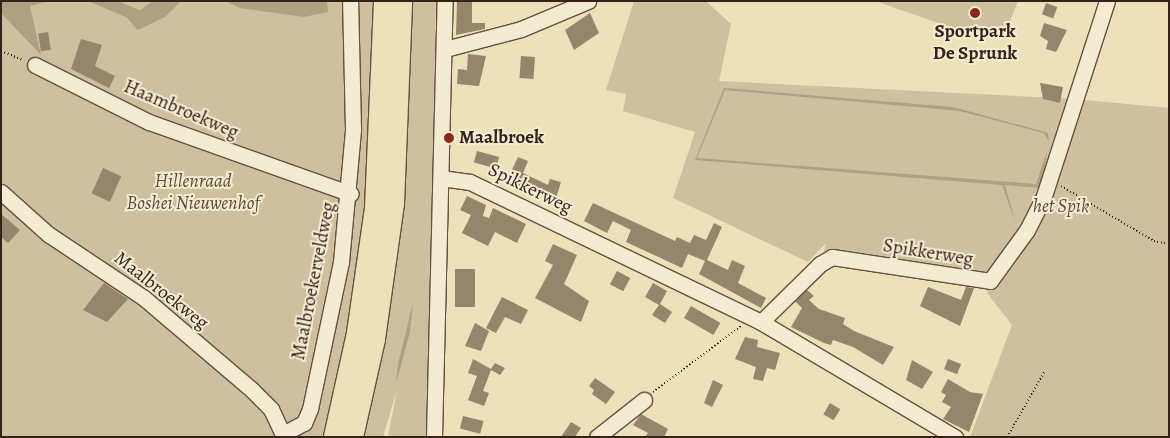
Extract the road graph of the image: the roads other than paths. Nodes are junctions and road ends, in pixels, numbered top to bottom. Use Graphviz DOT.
graph roads {
  1 [pos="350,1"];
  2 [pos="385,1"];
  3 [pos="401,1"];
  4 [pos="445,1"];
  5 [pos="588,1"];
  6 [pos="1107,1"];
  7 [pos="445,48"];
  8 [pos="35,65"];
  9 [pos="441,178"];
  10 [pos="1,192"];
  11 [pos="350,194"];
  12 [pos="755,320"];
  13 [pos="644,400"];
  14 [pos="283,436"];
  15 [pos="334,437"];
  16 [pos="352,437"];
  17 [pos="434,437"];
  18 [pos="597,437"];
  19 [pos="955,437"];
  1 -- 11 [label="street, Maalbroekerveldweg"];
  2 -- 15 [label="highway"];
  3 -- 16 [label="highway"];
  4 -- 7 [label="street"];
  5 -- 7 [label="street"];
  6 -- 12 [label="street, Spikkerweg"];
  7 -- 9 [label="street"];
  8 -- 11 [label="street, Haambroekweg"];
  9 -- 12 [label="street, Spikkerweg"];
  9 -- 17 [label="street"];
  10 -- 14 [label="street, Maalbroekweg"];
  11 -- 14 [label="street, Maalbroekerveldweg"];
  12 -- 19 [label="street, Spikkerweg"];
  13 -- 18 [label="street"];
}
